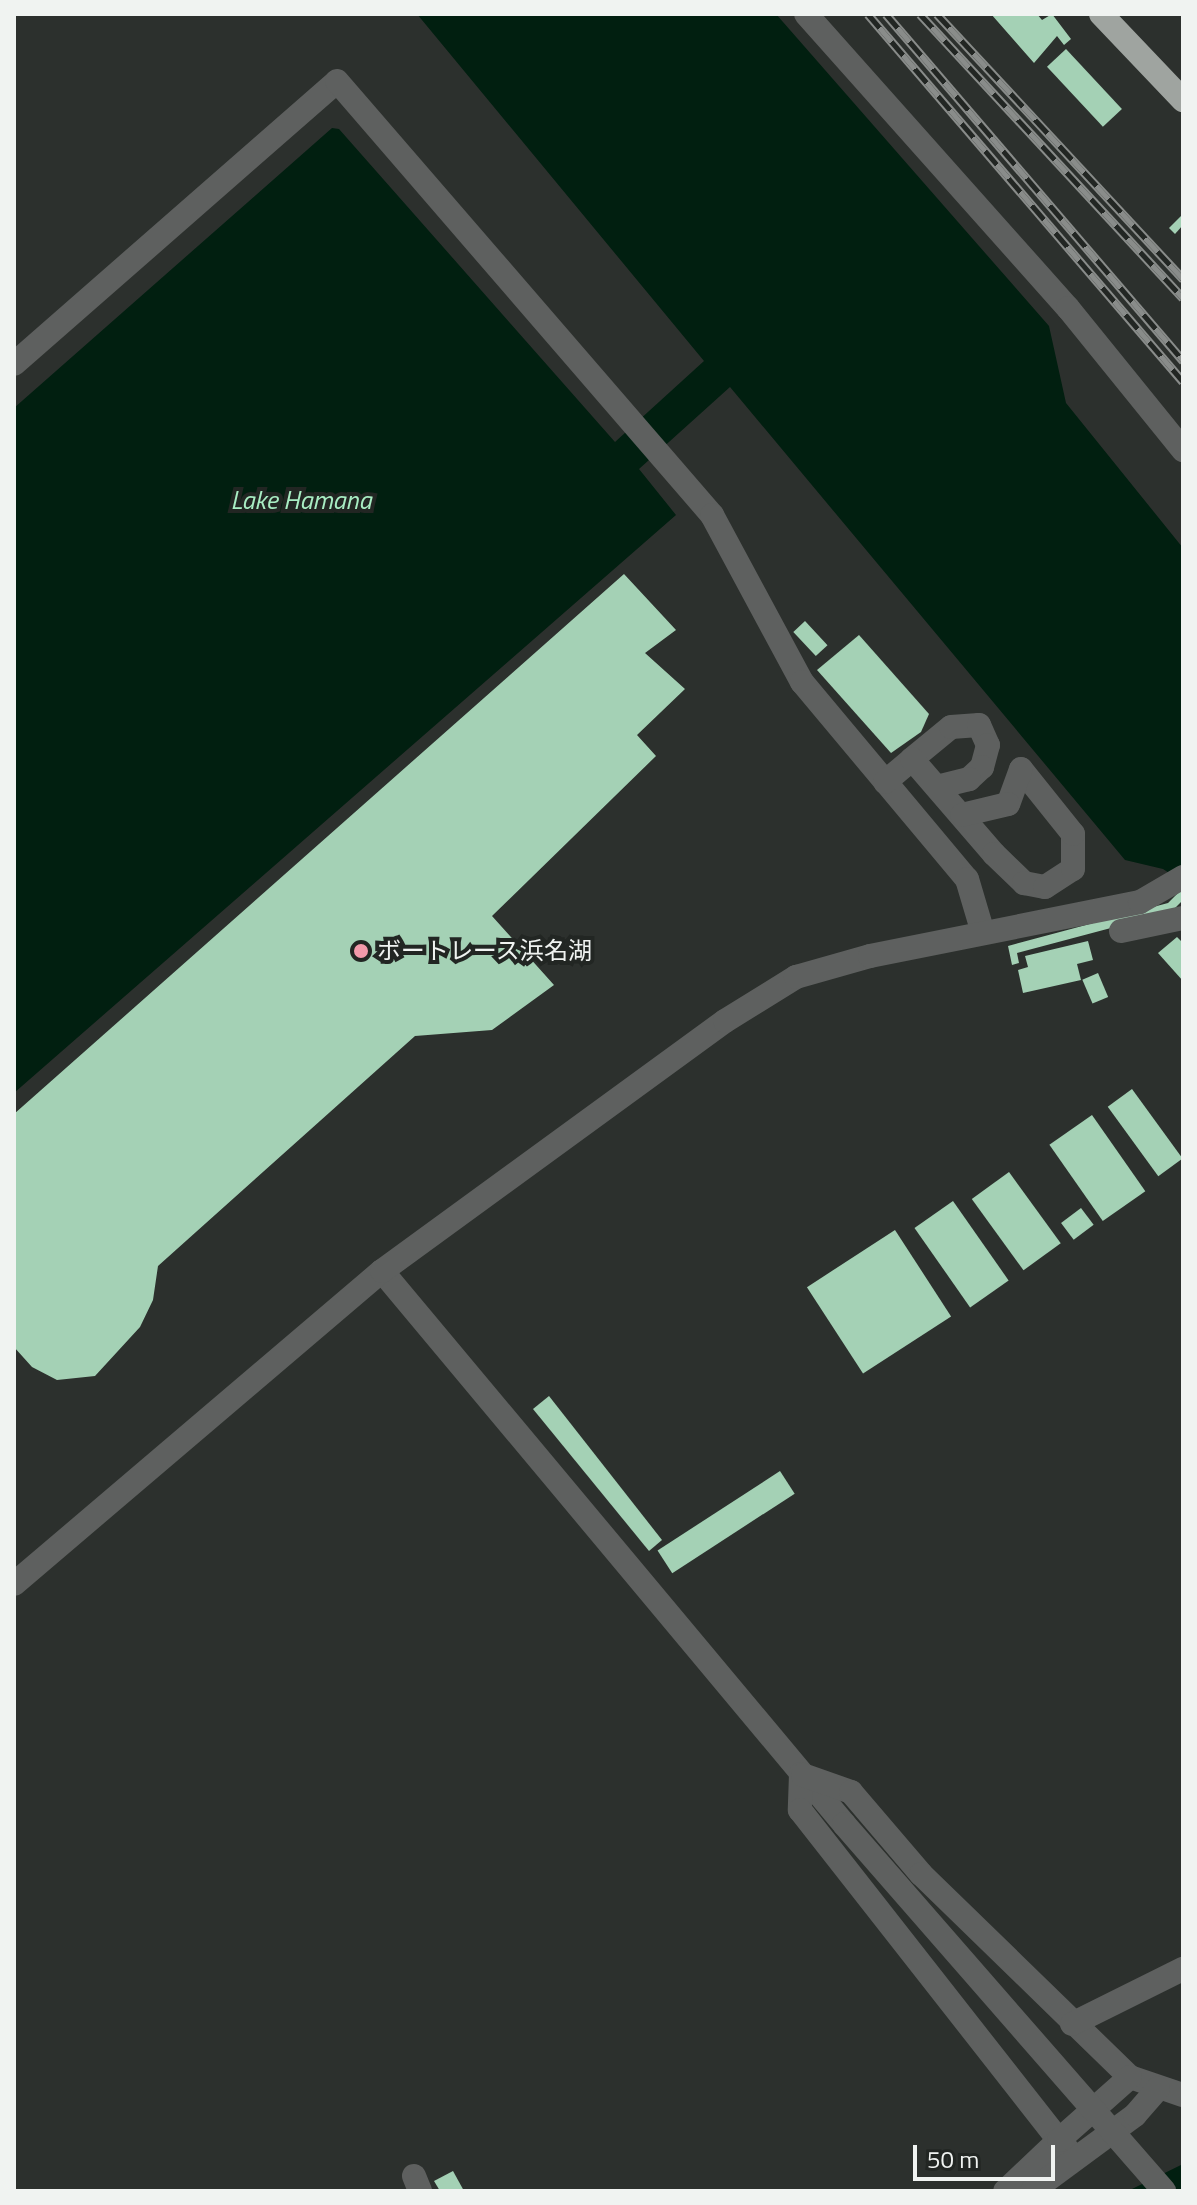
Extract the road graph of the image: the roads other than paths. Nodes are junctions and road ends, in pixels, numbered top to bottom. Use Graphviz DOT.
graph roads {
  1 [pos="806,14"];
  2 [pos="1101,14"];
  3 [pos="1183,100"];
  4 [pos="14,364"];
  5 [pos="1183,450"];
  6 [pos="987,733"];
  7 [pos="912,759"];
  8 [pos="1021,769"];
  9 [pos="885,782"];
  10 [pos="938,787"];
  11 [pos="962,815"];
  12 [pos="1183,877"];
  13 [pos="1183,918"];
  14 [pos="1121,931"];
  15 [pos="983,933"];
  16 [pos="382,1271"];
  17 [pos="14,1584"];
  18 [pos="801,1774"];
  19 [pos="1183,1969"];
  20 [pos="1072,2024"];
  21 [pos="1130,2077"];
  22 [pos="1158,2089"];
  23 [pos="1183,2095"];
  24 [pos="1059,2140"];
  25 [pos="1078,2161"];
  26 [pos="1005,2191"];
  27 [pos="1032,2191"];
  28 [pos="1164,2191"];
  1 -- 5 [label="street"];
  2 -- 3 [label="highway"];
  4 -- 9 [label="street"];
  6 -- 7 [label="street"];
  6 -- 8 [label="street"];
  6 -- 10 [label="street"];
  7 -- 9 [label="street"];
  7 -- 10 [label="street"];
  8 -- 11 [label="street"];
  8 -- 11 [label="street"];
  9 -- 15 [label="street"];
  10 -- 11 [label="street"];
  12 -- 15 [label="street"];
  13 -- 14 [label="street"];
  15 -- 16 [label="street"];
  16 -- 17 [label="street"];
  16 -- 18 [label="street"];
  18 -- 20 [label="street"];
  18 -- 24 [label="street"];
  18 -- 28 [label="street, bridge"];
  19 -- 20 [label="street"];
  20 -- 21 [label="street"];
  21 -- 22 [label="street"];
  21 -- 24 [label="street"];
  22 -- 23 [label="street"];
  22 -- 25 [label="street"];
  24 -- 25 [label="street"];
  24 -- 26 [label="street"];
  25 -- 27 [label="street"];
}
